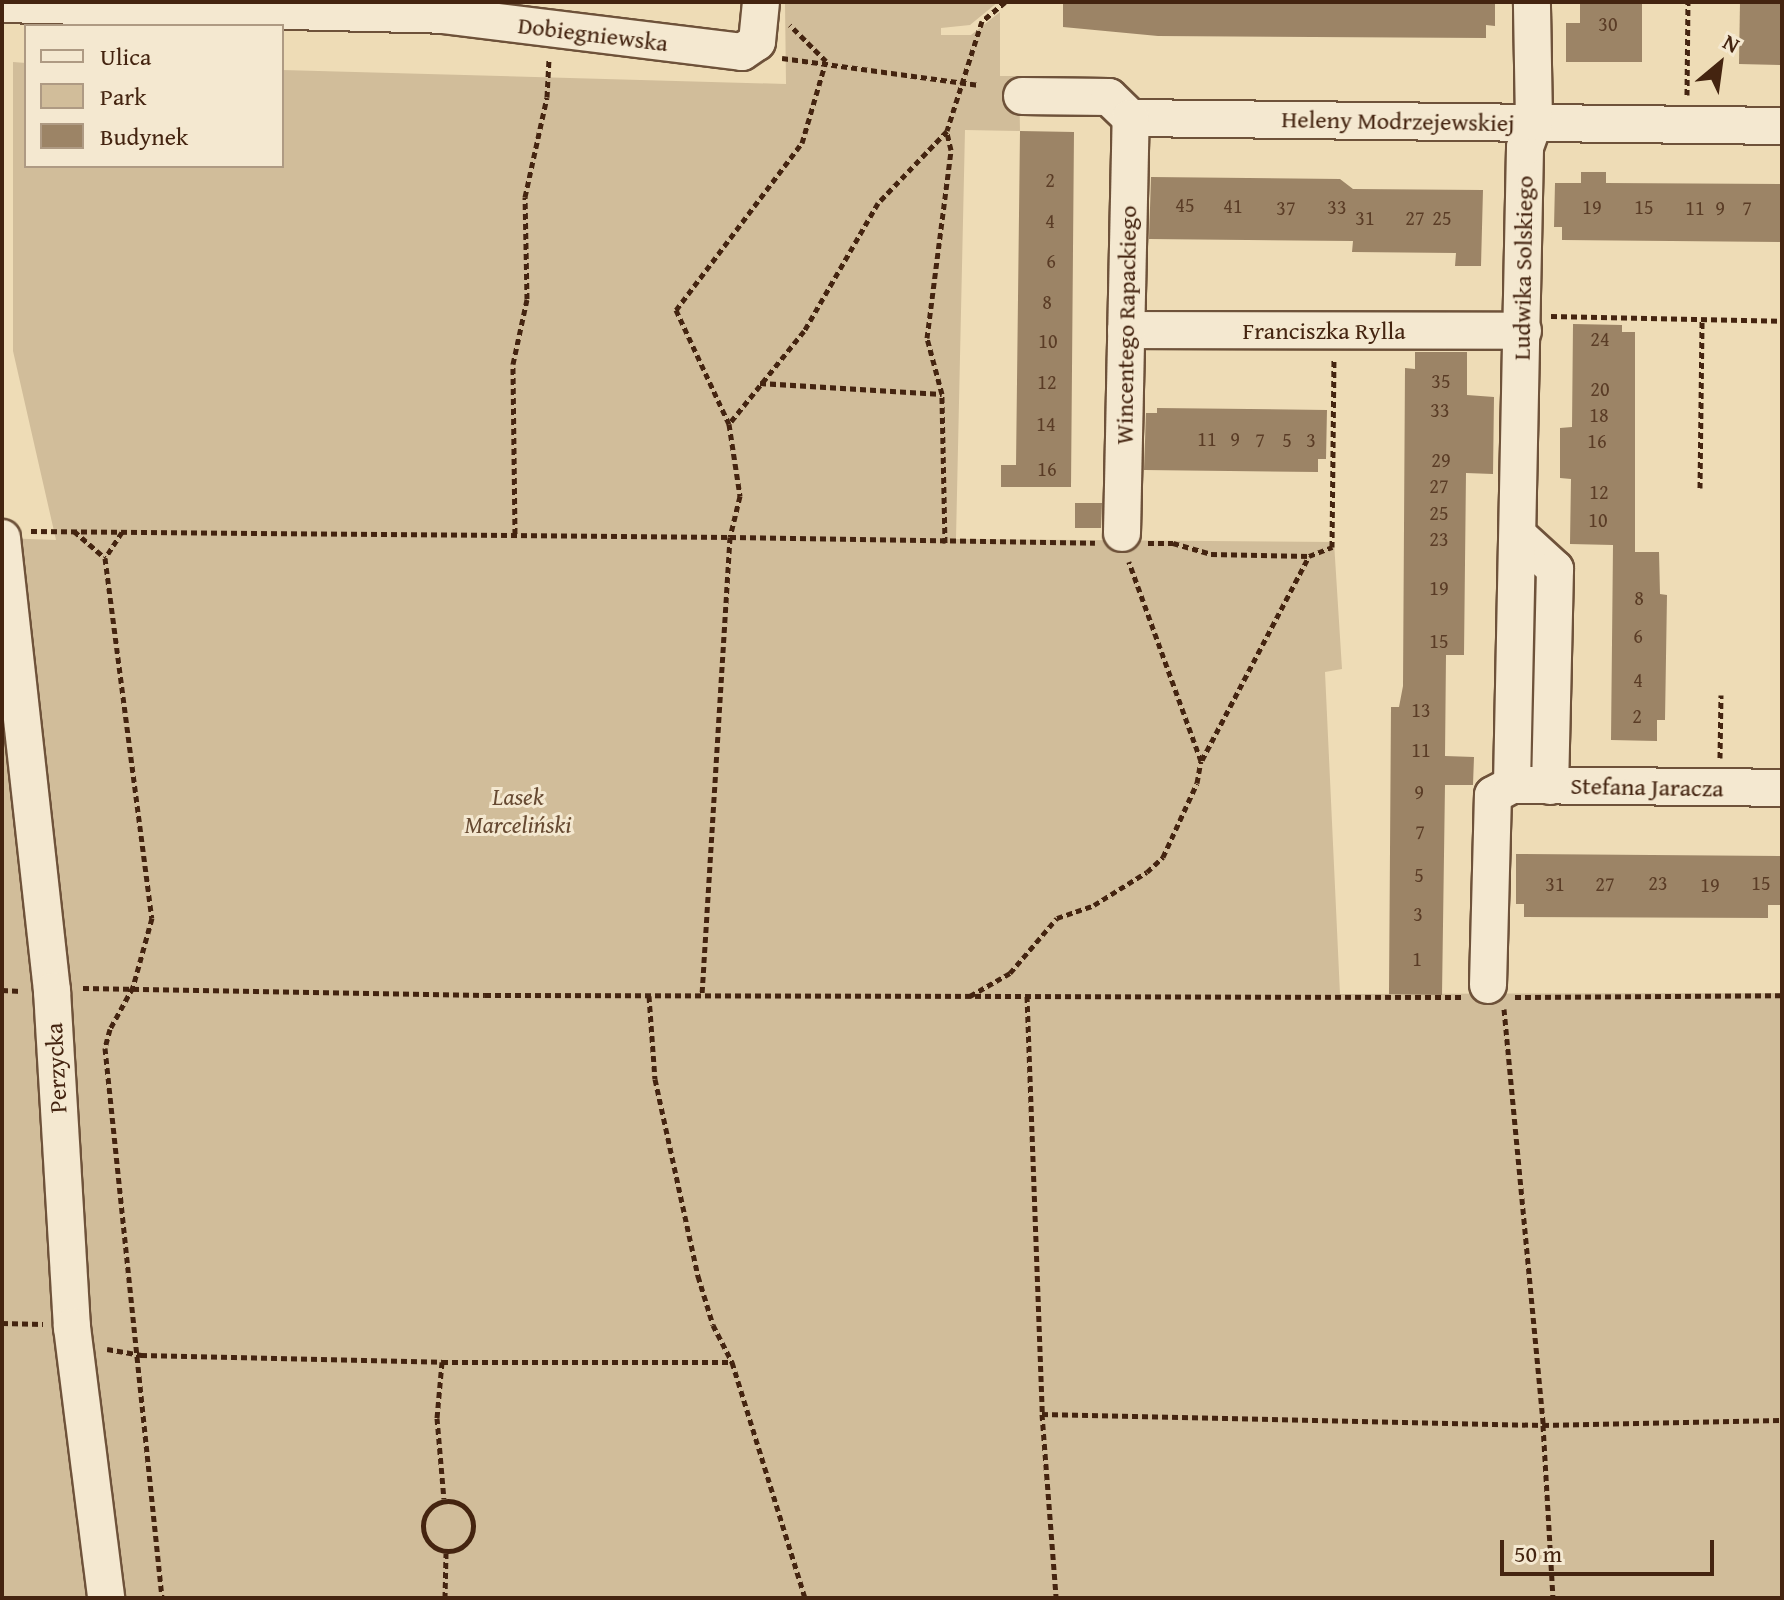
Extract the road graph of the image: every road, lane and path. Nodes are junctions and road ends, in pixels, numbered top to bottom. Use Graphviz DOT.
graph roads {
  1 [pos="1005,2"];
  2 [pos="1532,2"];
  3 [pos="1688,2"];
  4 [pos="2,4"];
  5 [pos="773,9"];
  6 [pos="551,29"];
  7 [pos="742,52"];
  8 [pos="826,61"];
  9 [pos="964,84"];
  10 [pos="979,85"];
  11 [pos="1022,96"];
  12 [pos="1686,108"];
  13 [pos="1131,118"];
  14 [pos="1534,122"];
  15 [pos="1782,126"];
  16 [pos="947,131"];
  17 [pos="1702,319"];
  18 [pos="1782,321"];
  19 [pos="1530,323"];
  20 [pos="1126,330"];
  21 [pos="1334,331"];
  22 [pos="759,383"];
  23 [pos="942,394"];
  24 [pos="729,424"];
  25 [pos="1700,488"];
  26 [pos="74,531"];
  27 [pos="122,531"];
  28 [pos="12,534"];
  29 [pos="515,534"];
  30 [pos="1519,536"];
  31 [pos="730,537"];
  32 [pos="1122,538"];
  33 [pos="945,543"];
  34 [pos="1309,556"];
  35 [pos="105,558"];
  36 [pos="1721,695"];
  37 [pos="1201,761"];
  38 [pos="1720,774"];
  39 [pos="1512,785"];
  40 [pos="1550,786"];
  41 [pos="1782,788"];
  42 [pos="133,987"];
  43 [pos="76,989"];
  44 [pos="1487,993"];
  45 [pos="1782,995"];
  46 [pos="649,996"];
  47 [pos="702,996"];
  48 [pos="969,996"];
  49 [pos="1027,996"];
  50 [pos="2,1323"];
  51 [pos="52,1324"];
  52 [pos="96,1342"];
  53 [pos="141,1355"];
  54 [pos="442,1362"];
  55 [pos="732,1362"];
  56 [pos="1042,1414"];
  57 [pos="1782,1420"];
  58 [pos="1543,1425"];
  59 [pos="444,1499"];
  60 [pos="446,1553"];
  61 [pos="106,1598"];
  62 [pos="162,1598"];
  63 [pos="445,1598"];
  64 [pos="805,1598"];
  65 [pos="1056,1598"];
  66 [pos="1553,1598"];
  1 -- 9 [label="path"];
  2 -- 14 [label="street, Ludwika Solskiego"];
  3 -- 12 [label="path"];
  4 -- 6 [label="street, Dobiegniewska"];
  5 -- 7 [label="street"];
  5 -- 8 [label="path"];
  6 -- 7 [label="street, Dobiegniewska"];
  6 -- 29 [label="path"];
  7 -- 8 [label="path"];
  8 -- 9 [label="path"];
  8 -- 24 [label="path"];
  9 -- 10 [label="path"];
  9 -- 16 [label="path"];
  11 -- 13 [label="street"];
  13 -- 14 [label="street, Heleny Modrzejewskiej"];
  13 -- 20 [label="street, Wincentego Rapackiego"];
  14 -- 15 [label="street, Heleny Modrzejewskiej"];
  14 -- 19 [label="street, Ludwika Solskiego"];
  16 -- 22 [label="path"];
  16 -- 23 [label="path"];
  17 -- 18 [label="path"];
  17 -- 19 [label="path"];
  17 -- 25 [label="path"];
  19 -- 21 [label="street, Franciszka Rylla"];
  19 -- 30 [label="street, Ludwika Solskiego"];
  20 -- 21 [label="street, Franciszka Rylla"];
  20 -- 32 [label="street, Wincentego Rapackiego"];
  21 -- 34 [label="path"];
  22 -- 23 [label="path"];
  22 -- 24 [label="path"];
  23 -- 33 [label="path"];
  24 -- 31 [label="path"];
  26 -- 27 [label="path"];
  26 -- 28 [label="path"];
  26 -- 35 [label="path"];
  27 -- 29 [label="path"];
  27 -- 35 [label="path"];
  28 -- 61 [label="street, Perzycka"];
  29 -- 31 [label="path"];
  30 -- 39 [label="street, Ludwika Solskiego"];
  30 -- 40 [label="street"];
  31 -- 33 [label="path"];
  31 -- 47 [label="path"];
  32 -- 33 [label="path"];
  32 -- 34 [label="path"];
  32 -- 37 [label="path"];
  34 -- 37 [label="path"];
  35 -- 42 [label="path"];
  36 -- 38 [label="path"];
  37 -- 48 [label="path"];
  39 -- 40 [label="street, Stefana Jaracza"];
  39 -- 44 [label="street"];
  40 -- 41 [label="street, Stefana Jaracza"];
  42 -- 43 [label="path"];
  42 -- 46 [label="path"];
  42 -- 53 [label="path"];
  44 -- 45 [label="path"];
  44 -- 49 [label="path"];
  44 -- 58 [label="path"];
  46 -- 47 [label="path"];
  46 -- 55 [label="path"];
  47 -- 48 [label="path"];
  48 -- 49 [label="path"];
  49 -- 56 [label="path"];
  50 -- 51 [label="path"];
  52 -- 53 [label="path"];
  53 -- 54 [label="path"];
  53 -- 62 [label="path"];
  54 -- 55 [label="path"];
  54 -- 59 [label="path"];
  55 -- 64 [label="path"];
  56 -- 58 [label="path"];
  56 -- 65 [label="path"];
  57 -- 58 [label="path"];
  58 -- 66 [label="path"];
  59 -- 60 [label="path"];
  59 -- 60 [label="path"];
  60 -- 63 [label="path"];
}
